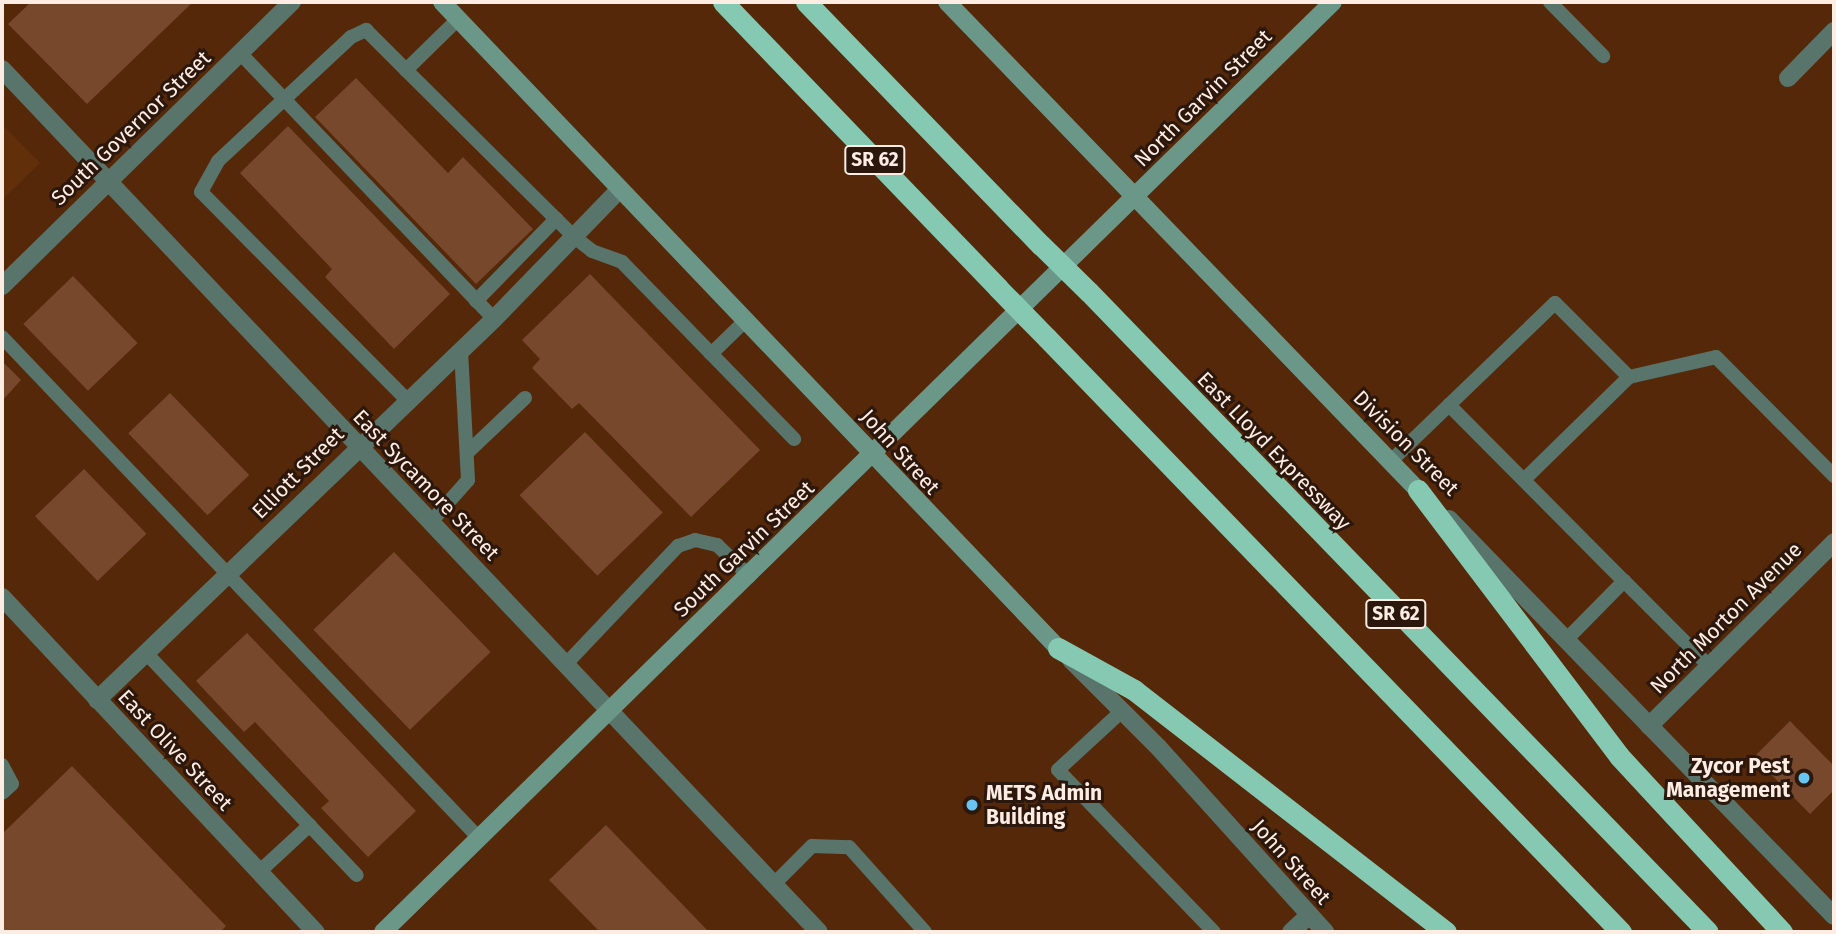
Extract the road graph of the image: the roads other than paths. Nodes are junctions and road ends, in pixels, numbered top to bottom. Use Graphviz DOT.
graph roads {
  1 [pos="292,2"];
  2 [pos="442,2"];
  3 [pos="723,2"];
  4 [pos="806,2"];
  5 [pos="947,2"];
  6 [pos="1333,2"];
  7 [pos="1550,2"];
  8 [pos="458,19"];
  9 [pos="1834,32"];
  10 [pos="240,53"];
  11 [pos="1603,56"];
  12 [pos="2,69"];
  13 [pos="406,70"];
  14 [pos="1788,78"];
  15 [pos="287,101"];
  16 [pos="109,181"];
  17 [pos="619,190"];
  18 [pos="1135,197"];
  19 [pos="556,219"];
  20 [pos="573,236"];
  21 [pos="2,286"];
  22 [pos="476,301"];
  23 [pos="494,320"];
  24 [pos="745,321"];
  25 [pos="2,337"];
  26 [pos="461,349"];
  27 [pos="711,354"];
  28 [pos="1629,377"];
  29 [pos="525,398"];
  30 [pos="406,400"];
  31 [pos="1449,405"];
  32 [pos="794,439"];
  33 [pos="357,446"];
  34 [pos="467,453"];
  35 [pos="872,455"];
  36 [pos="1391,461"];
  37 [pos="1834,476"];
  38 [pos="1524,480"];
  39 [pos="1418,490"];
  40 [pos="430,523"];
  41 [pos="1831,551"];
  42 [pos="227,575"];
  43 [pos="748,576"];
  44 [pos="1624,581"];
  45 [pos="2,597"];
  46 [pos="1566,640"];
  47 [pos="1058,648"];
  48 [pos="146,653"];
  49 [pos="566,664"];
  50 [pos="1709,666"];
  51 [pos="97,700"];
  52 [pos="610,710"];
  53 [pos="1123,710"];
  54 [pos="1649,726"];
  55 [pos="2,765"];
  56 [pos="2,793"];
  57 [pos="310,825"];
  58 [pos="479,838"];
  59 [pos="260,872"];
  60 [pos="357,875"];
  61 [pos="774,884"];
  62 [pos="1308,916"];
  63 [pos="1834,916"];
  64 [pos="316,932"];
  65 [pos="383,932"];
  66 [pos="819,932"];
  67 [pos="925,932"];
  68 [pos="1214,932"];
  69 [pos="1291,932"];
  70 [pos="1325,932"];
  71 [pos="1446,932"];
  72 [pos="1621,932"];
  73 [pos="1708,932"];
  74 [pos="1782,932"];
  1 -- 10 [label="street, South Governor Street"];
  2 -- 8 [label="main road, John Street"];
  3 -- 72 [label="highway, SR 62, bridge"];
  4 -- 73 [label="highway, East Lloyd Expressway / SR 62, bridge"];
  5 -- 18 [label="main road, Division Street"];
  6 -- 18 [label="main road, North Garvin Street"];
  7 -- 11 [label="lane"];
  8 -- 13 [label="lane"];
  8 -- 17 [label="main road, John Street"];
  9 -- 14 [label="street"];
  10 -- 15 [label="lane"];
  10 -- 16 [label="street, South Governor Street"];
  12 -- 16 [label="street, East Sycamore Street"];
  13 -- 15 [label="lane"];
  13 -- 19 [label="lane"];
  15 -- 22 [label="lane"];
  15 -- 30 [label="lane"];
  16 -- 21 [label="street, South Governor Street"];
  16 -- 33 [label="street, East Sycamore Street"];
  17 -- 20 [label="street, Elliott Street"];
  17 -- 24 [label="main road, John Street"];
  18 -- 35 [label="main road, South Garvin Street"];
  18 -- 36 [label="main road, Division Street"];
  19 -- 20 [label="lane"];
  19 -- 22 [label="lane"];
  20 -- 23 [label="street, Elliott Street"];
  20 -- 27 [label="lane"];
  22 -- 23 [label="lane"];
  23 -- 26 [label="street, Elliott Street"];
  24 -- 27 [label="lane"];
  24 -- 35 [label="main road, John Street"];
  25 -- 42 [label="lane"];
  26 -- 30 [label="street, Elliott Street"];
  26 -- 34 [label="lane"];
  27 -- 32 [label="lane"];
  28 -- 31 [label="lane"];
  28 -- 37 [label="lane"];
  28 -- 38 [label="lane"];
  29 -- 34 [label="lane"];
  30 -- 33 [label="street, Elliott Street"];
  31 -- 36 [label="lane"];
  31 -- 38 [label="lane"];
  33 -- 40 [label="street, East Sycamore Street"];
  33 -- 42 [label="street, Elliott Street"];
  34 -- 40 [label="lane"];
  35 -- 43 [label="main road, South Garvin Street"];
  35 -- 47 [label="main road, John Street"];
  36 -- 39 [label="main road, Division Street"];
  38 -- 44 [label="lane"];
  39 -- 46 [label="street, Division Street"];
  39 -- 74 [label="highway"];
  40 -- 49 [label="street, East Sycamore Street"];
  41 -- 50 [label="street, North Morton Avenue"];
  42 -- 48 [label="street, Elliott Street"];
  42 -- 58 [label="lane"];
  43 -- 49 [label="lane"];
  43 -- 52 [label="main road, South Garvin Street"];
  44 -- 46 [label="lane"];
  44 -- 50 [label="lane"];
  45 -- 51 [label="street, East Olive Street"];
  46 -- 54 [label="street, Division Street"];
  47 -- 53 [label="street, John Street"];
  47 -- 71 [label="highway"];
  48 -- 51 [label="street, Elliott Street"];
  48 -- 57 [label="lane"];
  49 -- 52 [label="street, East Sycamore Street"];
  50 -- 54 [label="street, North Morton Avenue"];
  51 -- 59 [label="street, East Olive Street"];
  52 -- 58 [label="main road, South Garvin Street"];
  52 -- 61 [label="street, East Sycamore Street"];
  53 -- 62 [label="street, John Street"];
  53 -- 68 [label="lane"];
  54 -- 63 [label="street, Division Street"];
  55 -- 56 [label="lane"];
  57 -- 59 [label="lane"];
  57 -- 60 [label="lane"];
  58 -- 65 [label="main road, South Garvin Street"];
  59 -- 64 [label="street, East Olive Street"];
  61 -- 66 [label="street, East Sycamore Street"];
  61 -- 67 [label="lane"];
  62 -- 69 [label="street"];
  62 -- 70 [label="street, John Street"];
}
